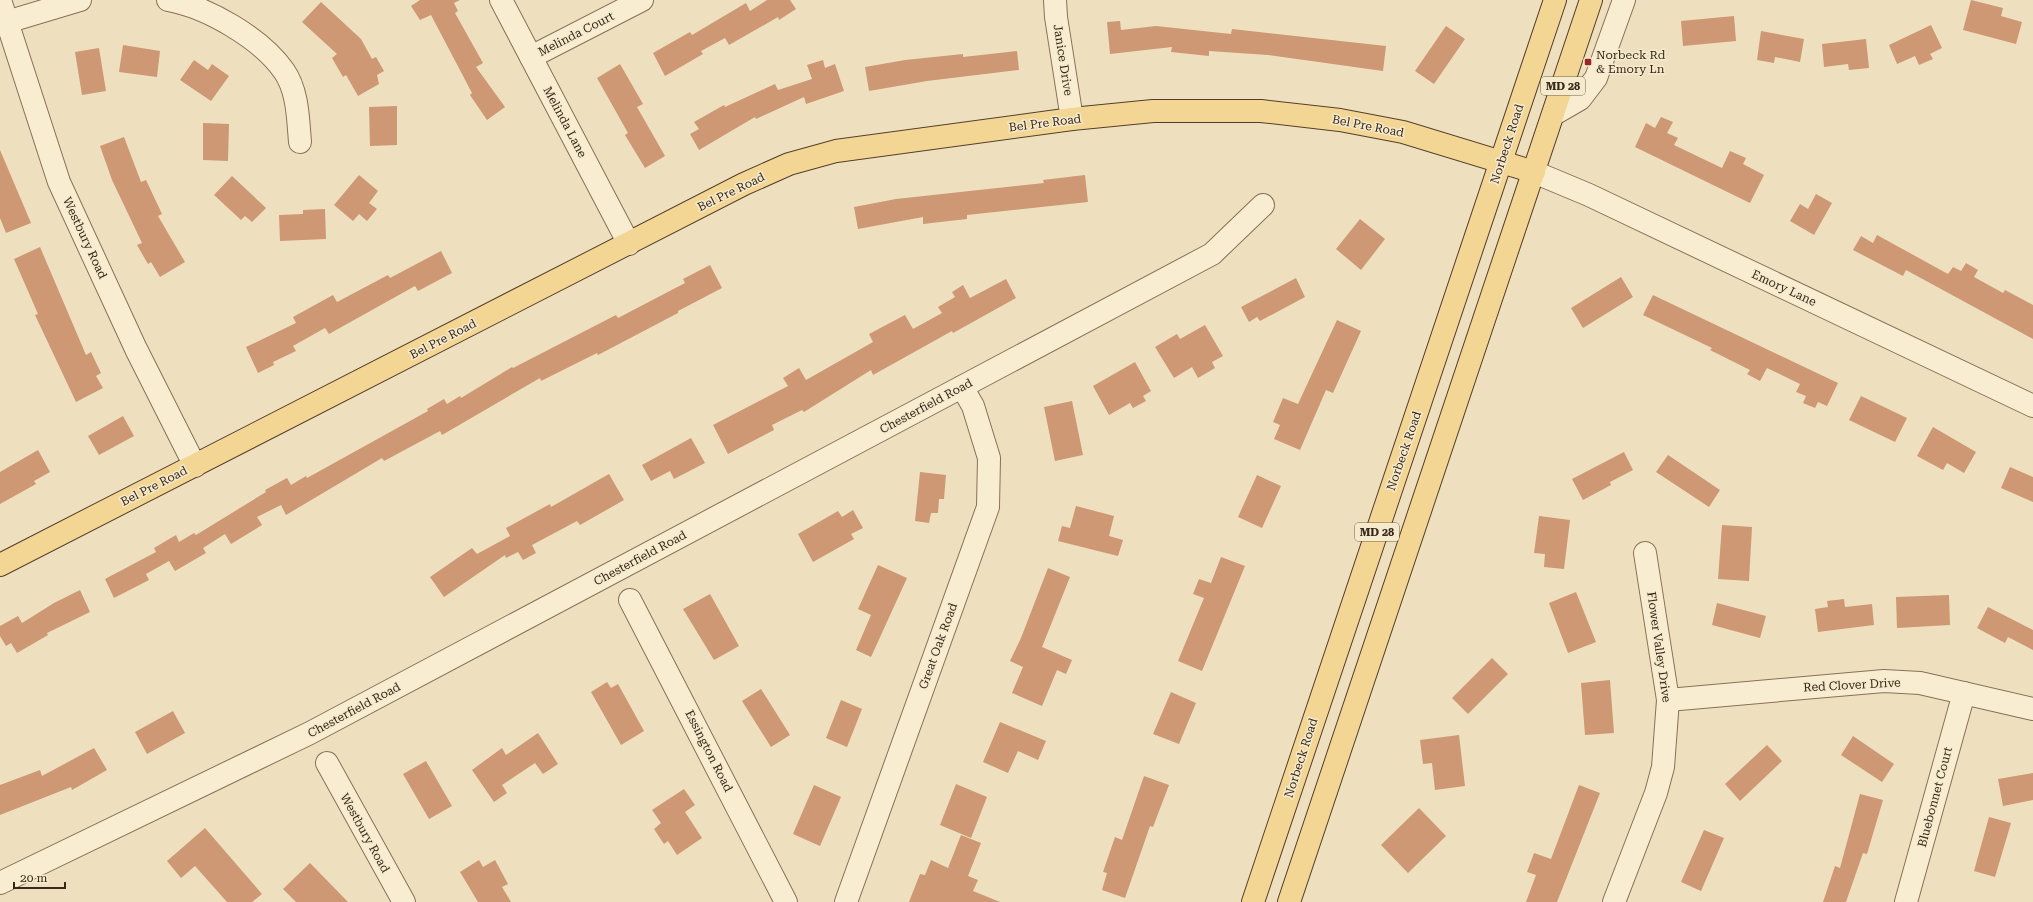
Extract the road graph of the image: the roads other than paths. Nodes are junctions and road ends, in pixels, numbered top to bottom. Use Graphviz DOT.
graph roads {
  1 [pos="0,0"];
  2 [pos="80,0"];
  3 [pos="168,0"];
  4 [pos="501,0"];
  5 [pos="642,0"];
  6 [pos="1055,0"];
  7 [pos="1555,0"];
  8 [pos="1591,0"];
  9 [pos="1624,0"];
  10 [pos="4,23"];
  11 [pos="531,57"];
  12 [pos="1554,114"];
  13 [pos="1072,119"];
  14 [pos="300,142"];
  15 [pos="1501,162"];
  16 [pos="1534,172"];
  17 [pos="1263,205"];
  18 [pos="629,244"];
  19 [pos="962,387"];
  20 [pos="2033,406"];
  21 [pos="194,466"];
  22 [pos="1645,553"];
  23 [pos="0,565"];
  24 [pos="630,600"];
  25 [pos="1964,693"];
  26 [pos="1668,700"];
  27 [pos="2033,709"];
  28 [pos="327,763"];
  29 [pos="0,884"];
  30 [pos="404,902"];
  31 [pos="786,902"];
  32 [pos="846,902"];
  33 [pos="1253,902"];
  34 [pos="1289,902"];
  35 [pos="1614,902"];
  36 [pos="1906,902"];
  1 -- 10 [label="street, Westbury Road"];
  2 -- 10 [label="street"];
  3 -- 14 [label="street"];
  4 -- 11 [label="street, Melinda Lane"];
  5 -- 11 [label="street, Melinda Court"];
  6 -- 13 [label="street, Janice Drive"];
  7 -- 15 [label="main road, Norbeck Road / MD 28"];
  8 -- 12 [label="main road, MD 28"];
  9 -- 12 [label="street"];
  10 -- 21 [label="street, Westbury Road"];
  11 -- 18 [label="street, Melinda Lane"];
  12 -- 16 [label="main road, MD 28"];
  13 -- 15 [label="main road, Bel Pre Road"];
  13 -- 18 [label="main road, Bel Pre Road"];
  15 -- 16 [label="main road, Bel Pre Road"];
  15 -- 33 [label="main road, Norbeck Road / MD 28"];
  16 -- 20 [label="street, Emory Lane"];
  16 -- 34 [label="main road, MD 28"];
  17 -- 19 [label="street, Chesterfield Road"];
  18 -- 21 [label="main road, Bel Pre Road"];
  19 -- 29 [label="street, Chesterfield Road"];
  19 -- 32 [label="street, Great Oak Road"];
  21 -- 23 [label="main road, Bel Pre Road"];
  22 -- 26 [label="street, Flower Valley Drive"];
  24 -- 31 [label="street, Essington Road"];
  25 -- 26 [label="street, Red Clover Drive"];
  25 -- 27 [label="street, Red Clover Drive"];
  25 -- 36 [label="street, Bluebonnet Court"];
  26 -- 35 [label="street, Flower Valley Drive"];
  28 -- 30 [label="street, Westbury Road"];
}
